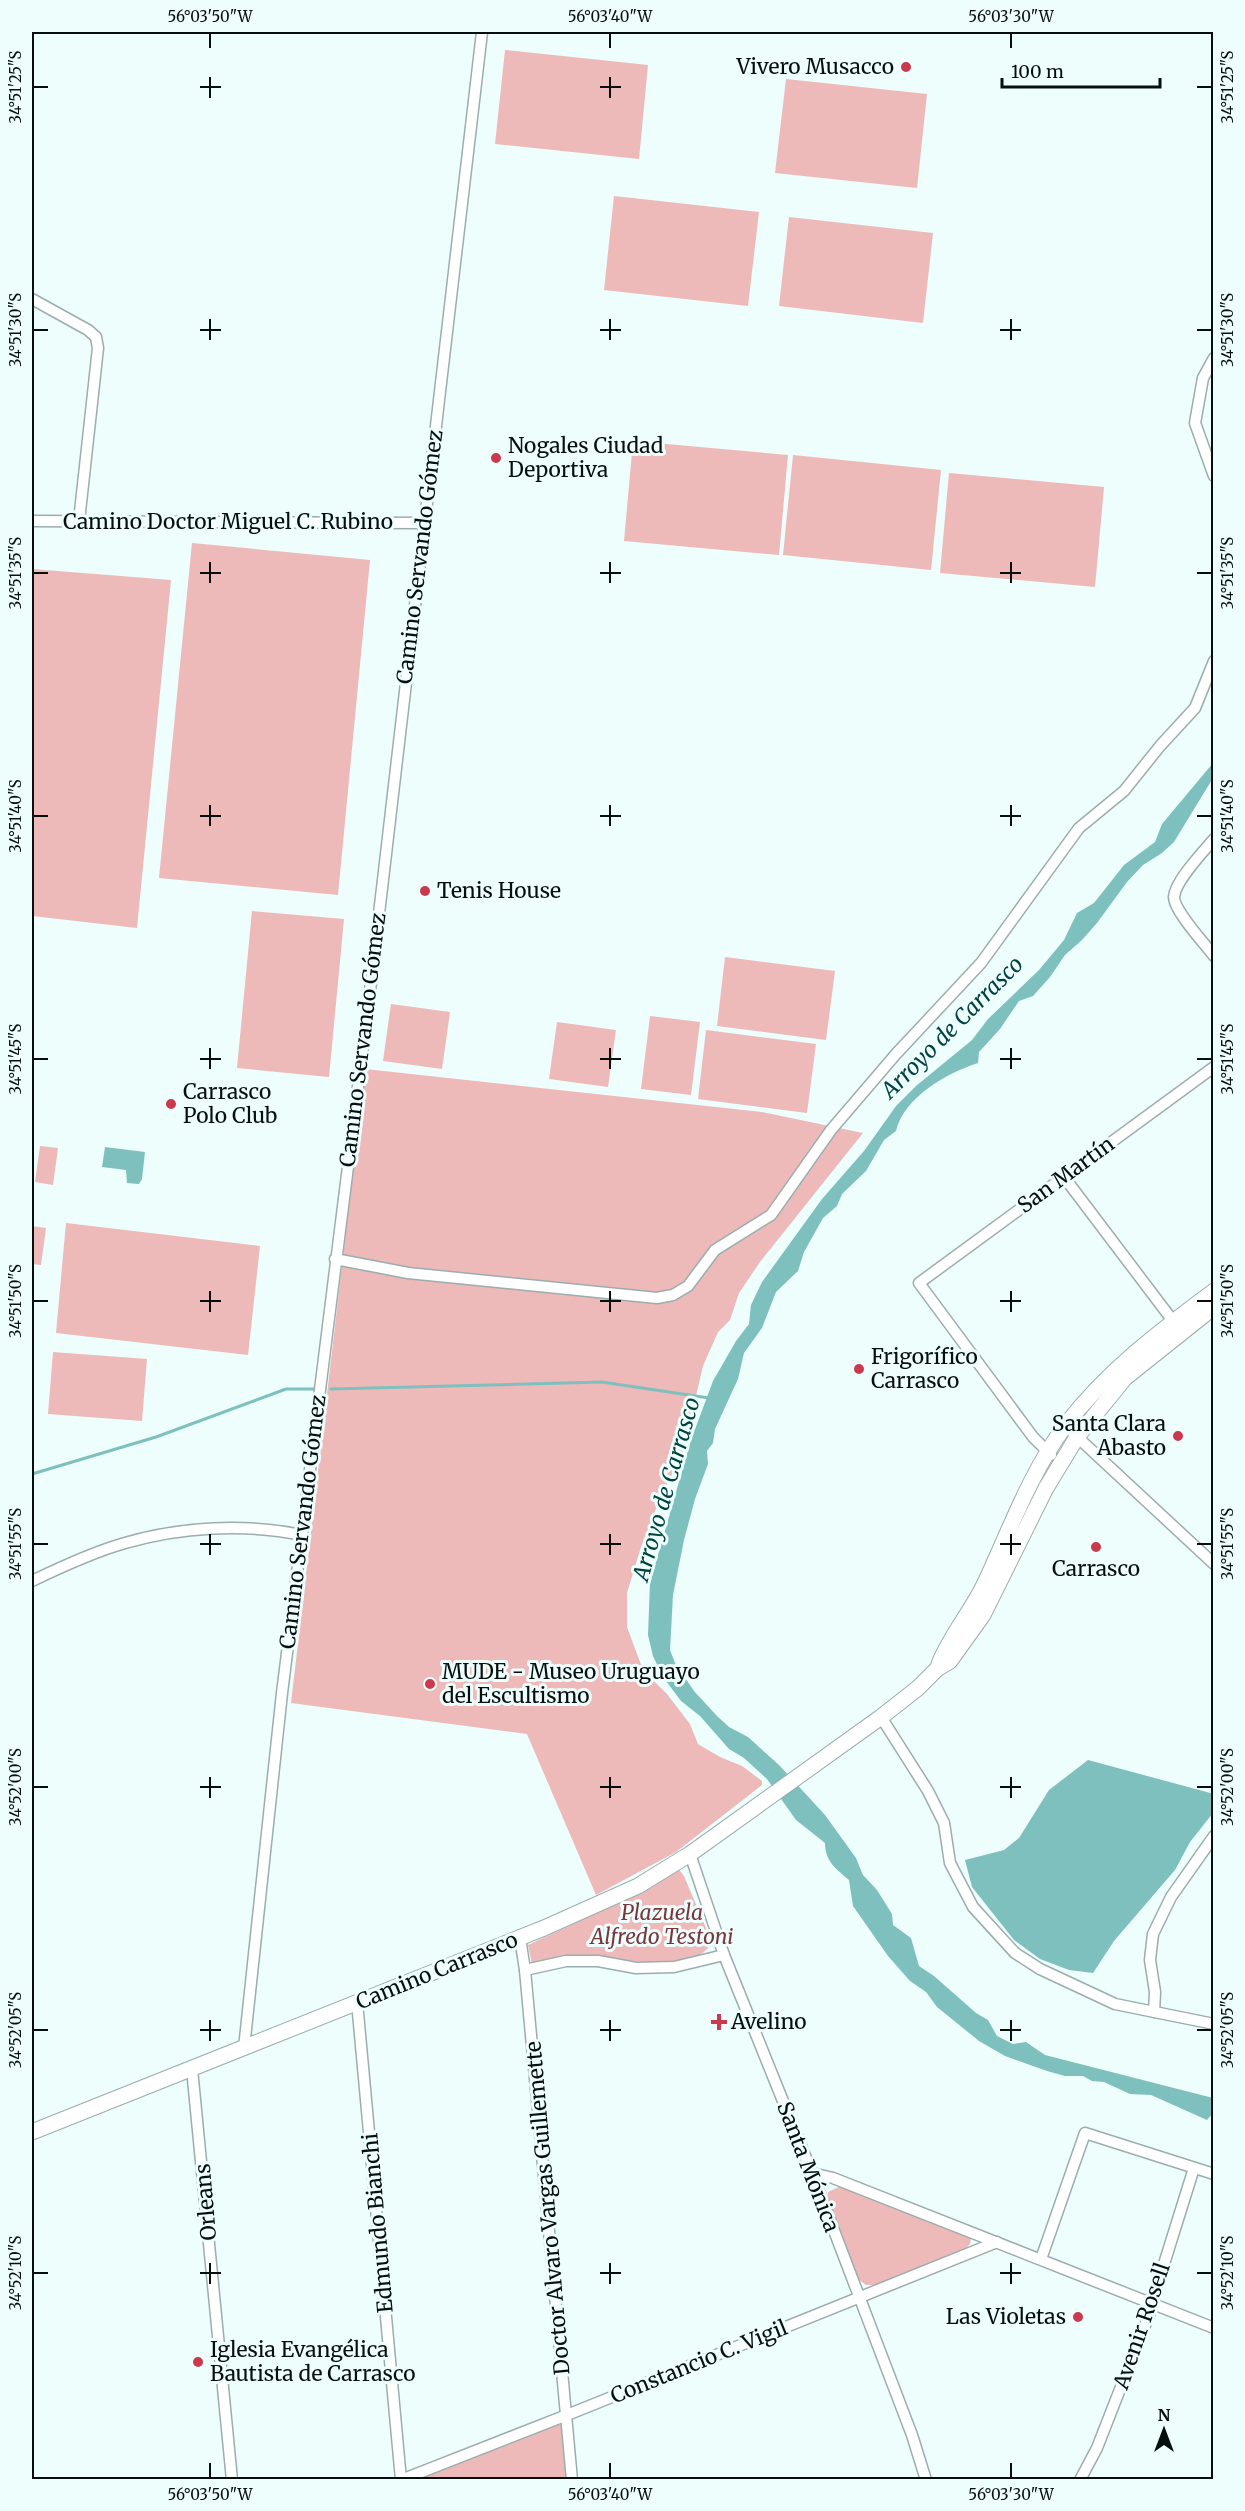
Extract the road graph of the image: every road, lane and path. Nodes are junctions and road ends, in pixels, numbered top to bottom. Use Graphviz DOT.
graph roads {
  1 [pos="482,32"];
  2 [pos="32,299"];
  3 [pos="1214,358"];
  4 [pos="1214,476"];
  5 [pos="32,520"];
  6 [pos="79,521"];
  7 [pos="424,523"];
  8 [pos="1214,661"];
  9 [pos="1214,839"];
  10 [pos="1214,956"];
  11 [pos="1214,1067"];
  12 [pos="1064,1177"];
  13 [pos="335,1259"];
  14 [pos="1214,1291"];
  15 [pos="1214,1307"];
  16 [pos="1173,1321"];
  17 [pos="1065,1427"];
  18 [pos="1077,1437"];
  19 [pos="1054,1458"];
  20 [pos="302,1535"];
  21 [pos="1214,1564"];
  22 [pos="32,1581"];
  23 [pos="881,1717"];
  24 [pos="1214,1836"];
  25 [pos="690,1854"];
  26 [pos="520,1938"];
  27 [pos="724,1954"];
  28 [pos="525,1970"];
  29 [pos="357,2002"];
  30 [pos="1154,2012"];
  31 [pos="1214,2024"];
  32 [pos="244,2048"];
  33 [pos="192,2068"];
  34 [pos="32,2132"];
  35 [pos="1194,2168"];
  36 [pos="812,2173"];
  37 [pos="1214,2174"];
  38 [pos="997,2242"];
  39 [pos="1041,2259"];
  40 [pos="858,2297"];
  41 [pos="1153,2306"];
  42 [pos="1214,2328"];
  43 [pos="567,2415"];
  44 [pos="232,2480"];
  45 [pos="401,2480"];
  46 [pos="572,2480"];
  47 [pos="926,2480"];
  48 [pos="1080,2480"];
  1 -- 7 [label="street, Camino Servando Gómez"];
  2 -- 6 [label="street"];
  3 -- 4 [label="street"];
  5 -- 6 [label="street, Camino Doctor Miguel C. Rubino"];
  6 -- 7 [label="street, Camino Doctor Miguel C. Rubino"];
  7 -- 13 [label="street, Camino Servando Gómez"];
  8 -- 13 [label="street"];
  9 -- 10 [label="street"];
  11 -- 12 [label="street, San Martín"];
  12 -- 16 [label="street"];
  12 -- 19 [label="street, San Martín"];
  13 -- 20 [label="street, Camino Servando Gómez"];
  14 -- 16 [label="main road"];
  15 -- 18 [label="main road"];
  16 -- 17 [label="main road"];
  17 -- 18 [label="street"];
  17 -- 19 [label="main road"];
  18 -- 19 [label="main road"];
  18 -- 21 [label="street"];
  19 -- 23 [label="main road, Camino Carrasco"];
  20 -- 22 [label="street"];
  20 -- 32 [label="street, Camino Servando Gómez"];
  23 -- 25 [label="main road, Camino Carrasco"];
  23 -- 30 [label="street"];
  24 -- 30 [label="street"];
  25 -- 26 [label="main road, Camino Carrasco"];
  25 -- 27 [label="street, Santa Mónica"];
  26 -- 28 [label="street, Doctor Alvaro Vargas Guillemette"];
  26 -- 29 [label="main road, Camino Carrasco"];
  27 -- 28 [label="street"];
  27 -- 36 [label="street, Santa Mónica"];
  28 -- 43 [label="street, Doctor Alvaro Vargas Guillemette"];
  29 -- 32 [label="main road, Camino Carrasco"];
  29 -- 45 [label="street, Edmundo Bianchi"];
  30 -- 31 [label="street"];
  32 -- 33 [label="main road, Camino Carrasco"];
  33 -- 34 [label="main road, Camino Carrasco"];
  33 -- 44 [label="street, Orleans"];
  35 -- 37 [label="street"];
  35 -- 39 [label="street"];
  35 -- 41 [label="street, Avenir Rosell"];
  36 -- 38 [label="street"];
  36 -- 40 [label="street, Santa Mónica"];
  38 -- 39 [label="street"];
  38 -- 40 [label="street, Constancio C. Vigil"];
  39 -- 41 [label="street"];
  40 -- 43 [label="street, Constancio C. Vigil"];
  40 -- 47 [label="street, Santa Mónica"];
  41 -- 42 [label="street"];
  41 -- 48 [label="street, Avenir Rosell"];
  43 -- 45 [label="street, Constancio C. Vigil"];
  43 -- 46 [label="street, Doctor Alvaro Vargas Guillemette"];
}
